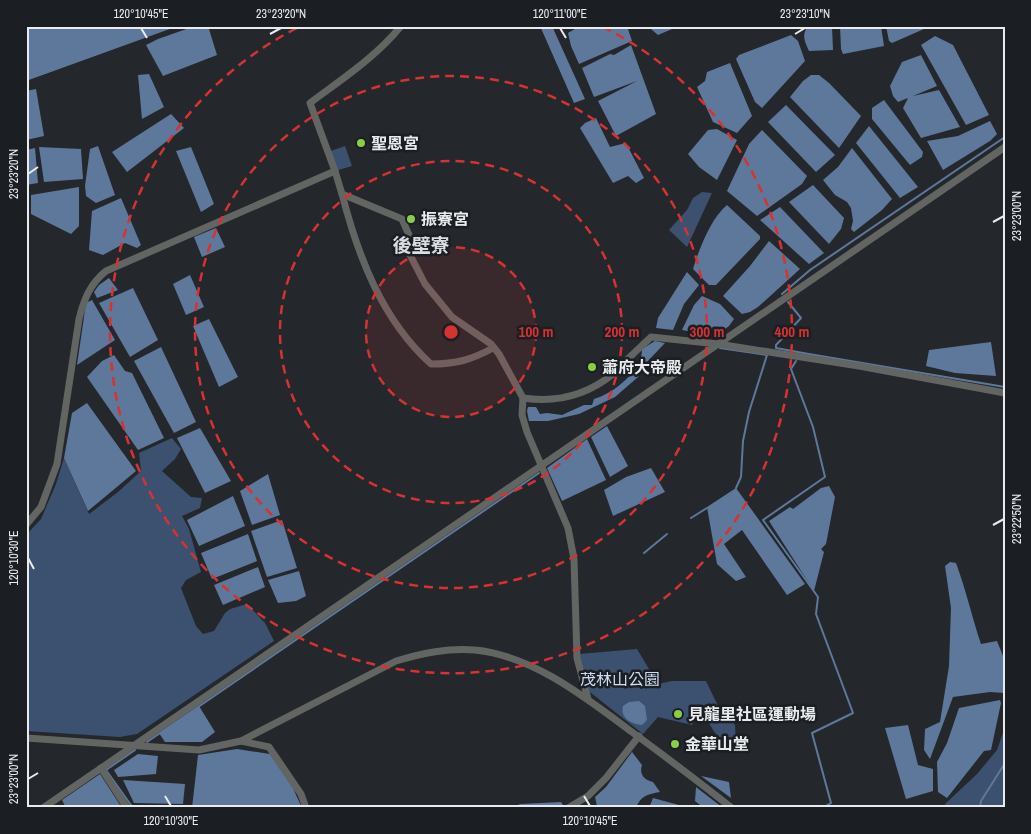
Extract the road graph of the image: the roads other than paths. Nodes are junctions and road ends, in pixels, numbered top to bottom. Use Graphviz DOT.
graph roads {
  1 [pos="401,26"];
  2 [pos="1005,147"];
  3 [pos="335,171"];
  4 [pos="342,194"];
  5 [pos="718,344"];
  6 [pos="493,348"];
  7 [pos="1005,393"];
  8 [pos="523,398"];
  9 [pos="540,466"];
  10 [pos="26,525"];
  11 [pos="588,699"];
  12 [pos="639,736"];
  13 [pos="26,738"];
  14 [pos="242,741"];
  15 [pos="132,745"];
  16 [pos="101,768"];
  17 [pos="42,808"];
  18 [pos="127,808"];
  19 [pos="306,808"];
  20 [pos="568,808"];
  21 [pos="732,808"];
  1 -- 3 [label="street"];
  2 -- 5 [label="street"];
  3 -- 4 [label="street"];
  3 -- 10 [label="street"];
  4 -- 6 [label="street"];
  4 -- 6 [label="street"];
  5 -- 7 [label="street"];
  5 -- 8 [label="street"];
  5 -- 9 [label="street"];
  6 -- 8 [label="street"];
  8 -- 9 [label="street"];
  9 -- 11 [label="street"];
  9 -- 15 [label="street"];
  11 -- 12 [label="street"];
  11 -- 14 [label="street"];
  12 -- 20 [label="street"];
  12 -- 21 [label="street"];
  13 -- 15 [label="street"];
  14 -- 15 [label="street"];
  14 -- 19 [label="street"];
  15 -- 16 [label="street"];
  16 -- 17 [label="street"];
  16 -- 18 [label="street"];
}
